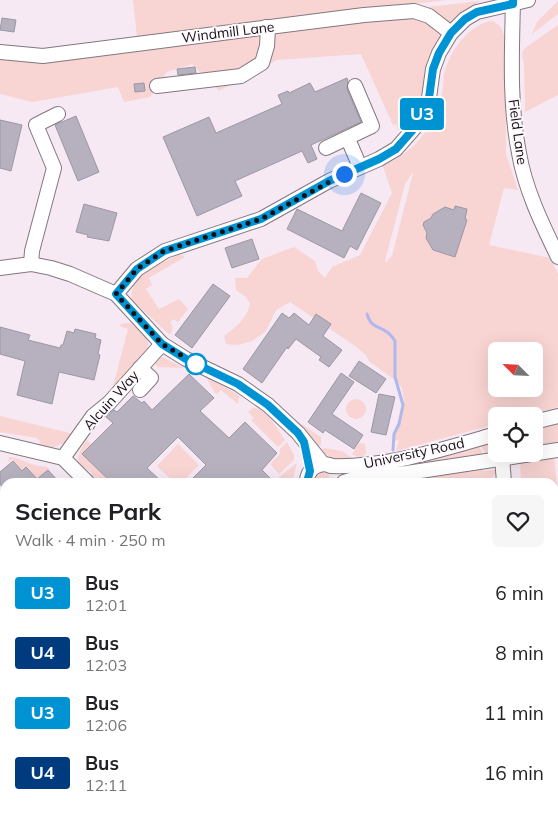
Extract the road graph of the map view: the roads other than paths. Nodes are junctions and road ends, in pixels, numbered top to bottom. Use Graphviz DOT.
graph roads {
  1 [pos="528,0"];
  2 [pos="513,2"];
  3 [pos="266,27"];
  4 [pos="451,33"];
  5 [pos="0,52"];
  6 [pos="157,86"];
  7 [pos="355,86"];
  8 [pos="58,114"];
  9 [pos="348,139"];
  10 [pos="326,148"];
  11 [pos="360,167"];
  12 [pos="558,257"];
  13 [pos="32,264"];
  14 [pos="0,268"];
  15 [pos="116,294"];
  16 [pos="162,344"];
  17 [pos="140,368"];
  18 [pos="140,390"];
  19 [pos="558,416"];
  20 [pos="543,420"];
  21 [pos="488,436"];
  22 [pos="304,442"];
  23 [pos="0,443"];
  24 [pos="558,450"];
  25 [pos="543,452"];
  26 [pos="63,458"];
  27 [pos="488,461"];
  28 [pos="502,462"];
  29 [pos="327,465"];
  30 [pos="308,477"];
  31 [pos="83,478"];
  32 [pos="340,478"];
  33 [pos="403,478"];
  34 [pos="504,478"];
  1 -- 2 [label="street"];
  2 -- 4 [label="street"];
  2 -- 12 [label="street, Field Lane"];
  3 -- 4 [label="street, Windmill Lane"];
  3 -- 5 [label="street, Windmill Lane"];
  3 -- 6 [label="street"];
  4 -- 11 [label="street"];
  7 -- 9 [label="street"];
  8 -- 13 [label="street"];
  9 -- 10 [label="street"];
  9 -- 11 [label="street"];
  11 -- 15 [label="street"];
  13 -- 14 [label="street"];
  13 -- 15 [label="street"];
  15 -- 16 [label="street"];
  16 -- 17 [label="street, Alcuin Way"];
  16 -- 22 [label="street"];
  17 -- 18 [label="street"];
  17 -- 26 [label="street, Alcuin Way"];
  19 -- 20 [label="street"];
  21 -- 29 [label="street, University Road"];
  22 -- 29 [label="street"];
  22 -- 30 [label="street"];
  23 -- 26 [label="street"];
  24 -- 25 [label="street, University Road"];
  26 -- 31 [label="street"];
  27 -- 33 [label="street, University Road"];
  28 -- 34 [label="street"];
  29 -- 30 [label="street"];
  29 -- 32 [label="street"];
}
